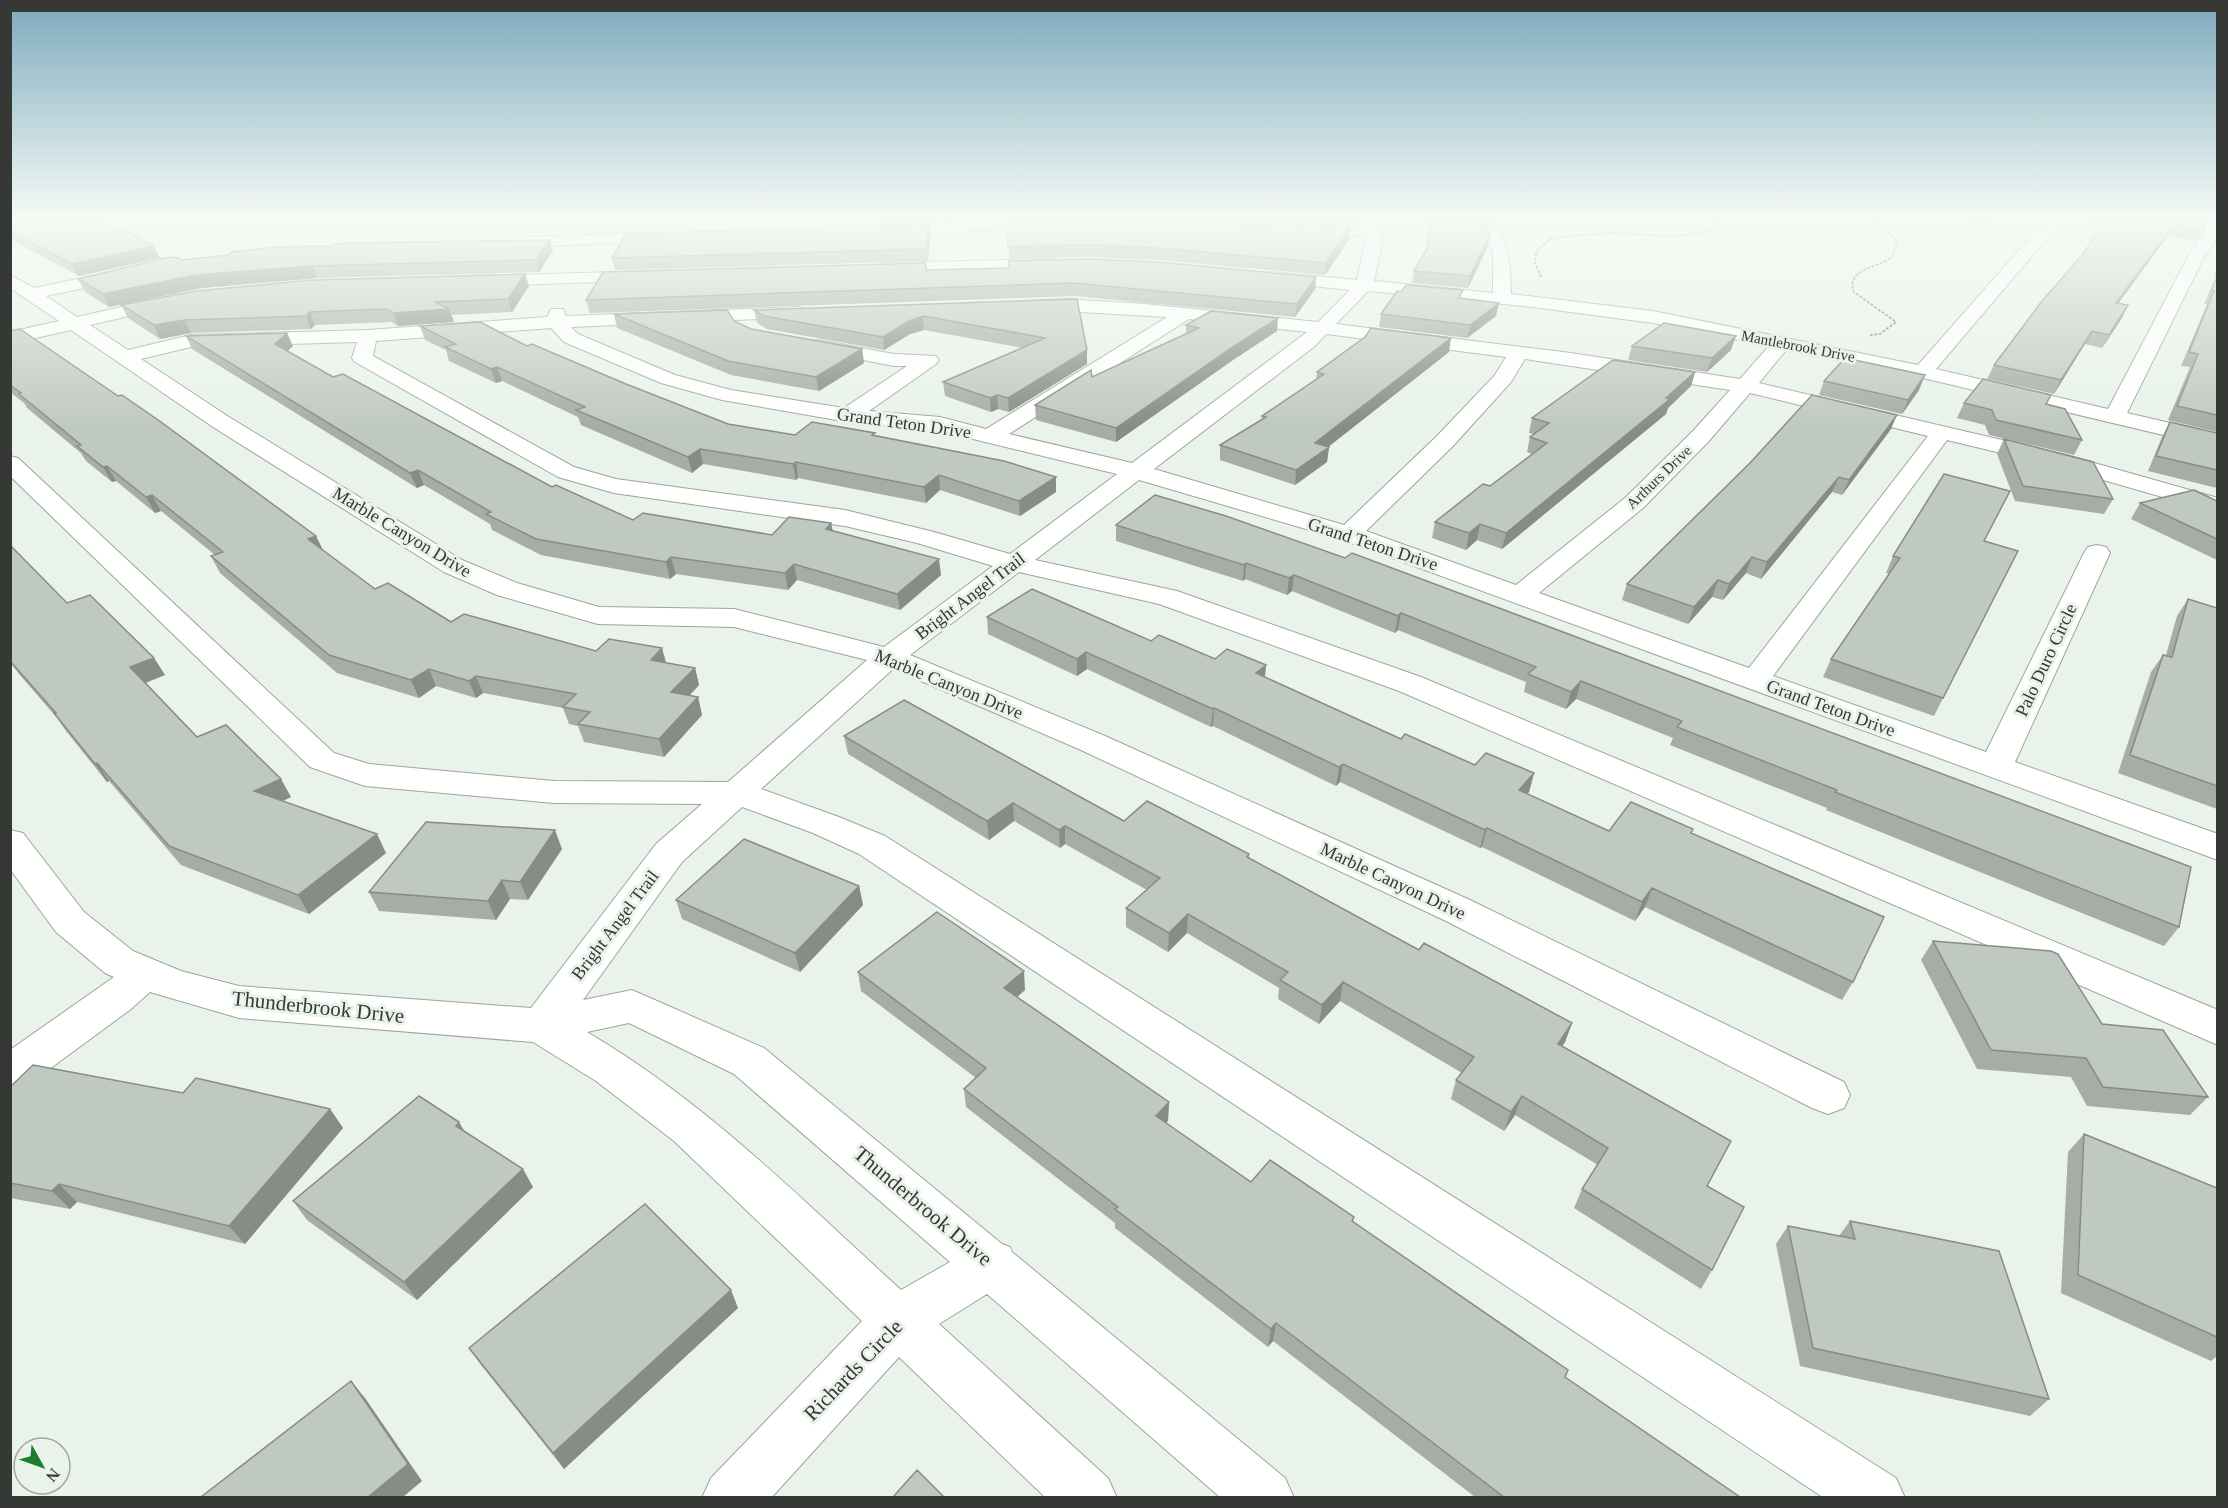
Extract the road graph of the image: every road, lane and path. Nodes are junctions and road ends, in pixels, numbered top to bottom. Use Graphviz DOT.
graph roads {
  1 [pos="559,286"];
  2 [pos="1364,286"];
  3 [pos="1368,286"];
  4 [pos="1502,286"];
  5 [pos="1852,286"];
  6 [pos="1997,286"];
  7 [pos="2181,286"];
  8 [pos="21,287"];
  9 [pos="185,299"];
  10 [pos="1502,299"];
  11 [pos="1010,306"];
  12 [pos="820,312"];
  13 [pos="1185,314"];
  14 [pos="736,315"];
  15 [pos="556,322"];
  16 [pos="74,323"];
  17 [pos="1322,328"];
  18 [pos="753,332"];
  19 [pos="1869,335"];
  20 [pos="368,336"];
  21 [pos="10,338"];
  22 [pos="794,342"];
  23 [pos="1783,342"];
  24 [pos="1518,352"];
  25 [pos="125,357"];
  26 [pos="1923,372"];
  27 [pos="1746,386"];
  28 [pos="848,415"];
  29 [pos="2115,416"];
  30 [pos="1942,432"];
  31 [pos="990,436"];
  32 [pos="2217,441"];
  33 [pos="10,463"];
  34 [pos="1134,471"];
  35 [pos="2217,506"];
  36 [pos="1349,534"];
  37 [pos="2097,553"];
  38 [pos="1013,563"];
  39 [pos="1521,595"];
  40 [pos="889,657"];
  41 [pos="1755,680"];
  42 [pos="1995,767"];
  43 [pos="737,793"];
  44 [pos="10,842"];
  45 [pos="2217,848"];
  46 [pos="145,973"];
  47 [pos="541,1026"];
  48 [pos="2217,1028"];
  49 [pos="10,1074"];
  50 [pos="1828,1095"];
  51 [pos="992,1264"];
  52 [pos="898,1320"];
  53 [pos="731,1497"];
  54 [pos="1088,1497"];
  55 [pos="1265,1497"];
  56 [pos="1876,1497"];
  1 -- 15 [label="street"];
  2 -- 17 [label="street, Bright Angel Trail"];
  3 -- 10 [label="street, Mantlebrook Drive"];
  4 -- 10 [label="street"];
  5 -- 19 [label="path"];
  6 -- 26 [label="street"];
  7 -- 29 [label="street"];
  8 -- 16 [label="street, Marble Canyon Drive"];
  9 -- 16 [label="street"];
  10 -- 23 [label="street, Mantlebrook Drive"];
  11 -- 13 [label="street"];
  12 -- 14 [label="street"];
  13 -- 17 [label="street"];
  13 -- 31 [label="street"];
  14 -- 15 [label="street"];
  14 -- 18 [label="street"];
  15 -- 20 [label="street"];
  15 -- 28 [label="street, Grand Teton Drive"];
  16 -- 21 [label="street"];
  16 -- 25 [label="street, Marble Canyon Drive"];
  17 -- 24 [label="street"];
  17 -- 34 [label="street, Bright Angel Trail"];
  20 -- 25 [label="street"];
  20 -- 38 [label="street"];
  22 -- 28 [label="street"];
  23 -- 26 [label="street, Mantlebrook Drive"];
  23 -- 27 [label="street, Arthurs Drive"];
  24 -- 27 [label="street"];
  24 -- 36 [label="street"];
  25 -- 40 [label="street, Marble Canyon Drive"];
  26 -- 29 [label="street, Mantlebrook Drive"];
  27 -- 30 [label="street"];
  27 -- 39 [label="street, Arthurs Drive"];
  28 -- 31 [label="street, Grand Teton Drive"];
  29 -- 32 [label="street, Mantlebrook Drive"];
  30 -- 35 [label="street"];
  30 -- 41 [label="street"];
  31 -- 34 [label="street, Grand Teton Drive"];
  33 -- 43 [label="street"];
  34 -- 36 [label="street, Grand Teton Drive"];
  34 -- 38 [label="street, Bright Angel Trail"];
  36 -- 39 [label="street, Grand Teton Drive"];
  37 -- 42 [label="street, Palo Duro Circle"];
  38 -- 40 [label="street, Bright Angel Trail"];
  38 -- 48 [label="street"];
  39 -- 41 [label="street, Grand Teton Drive"];
  40 -- 43 [label="street, Bright Angel Trail"];
  40 -- 50 [label="street, Marble Canyon Drive"];
  41 -- 42 [label="street, Grand Teton Drive"];
  42 -- 45 [label="street, Grand Teton Drive"];
  43 -- 47 [label="street, Bright Angel Trail"];
  43 -- 56 [label="street"];
  44 -- 46 [label="street, Thunderbrook Drive"];
  46 -- 47 [label="street, Thunderbrook Drive"];
  46 -- 49 [label="street"];
  47 -- 51 [label="street, Thunderbrook Drive"];
  47 -- 52 [label="street, Thunderbrook Drive"];
  51 -- 52 [label="street, Richards Circle"];
  51 -- 55 [label="street, Thunderbrook Drive"];
  52 -- 53 [label="street, Richards Circle"];
  52 -- 54 [label="street, Thunderbrook Drive"];
}
